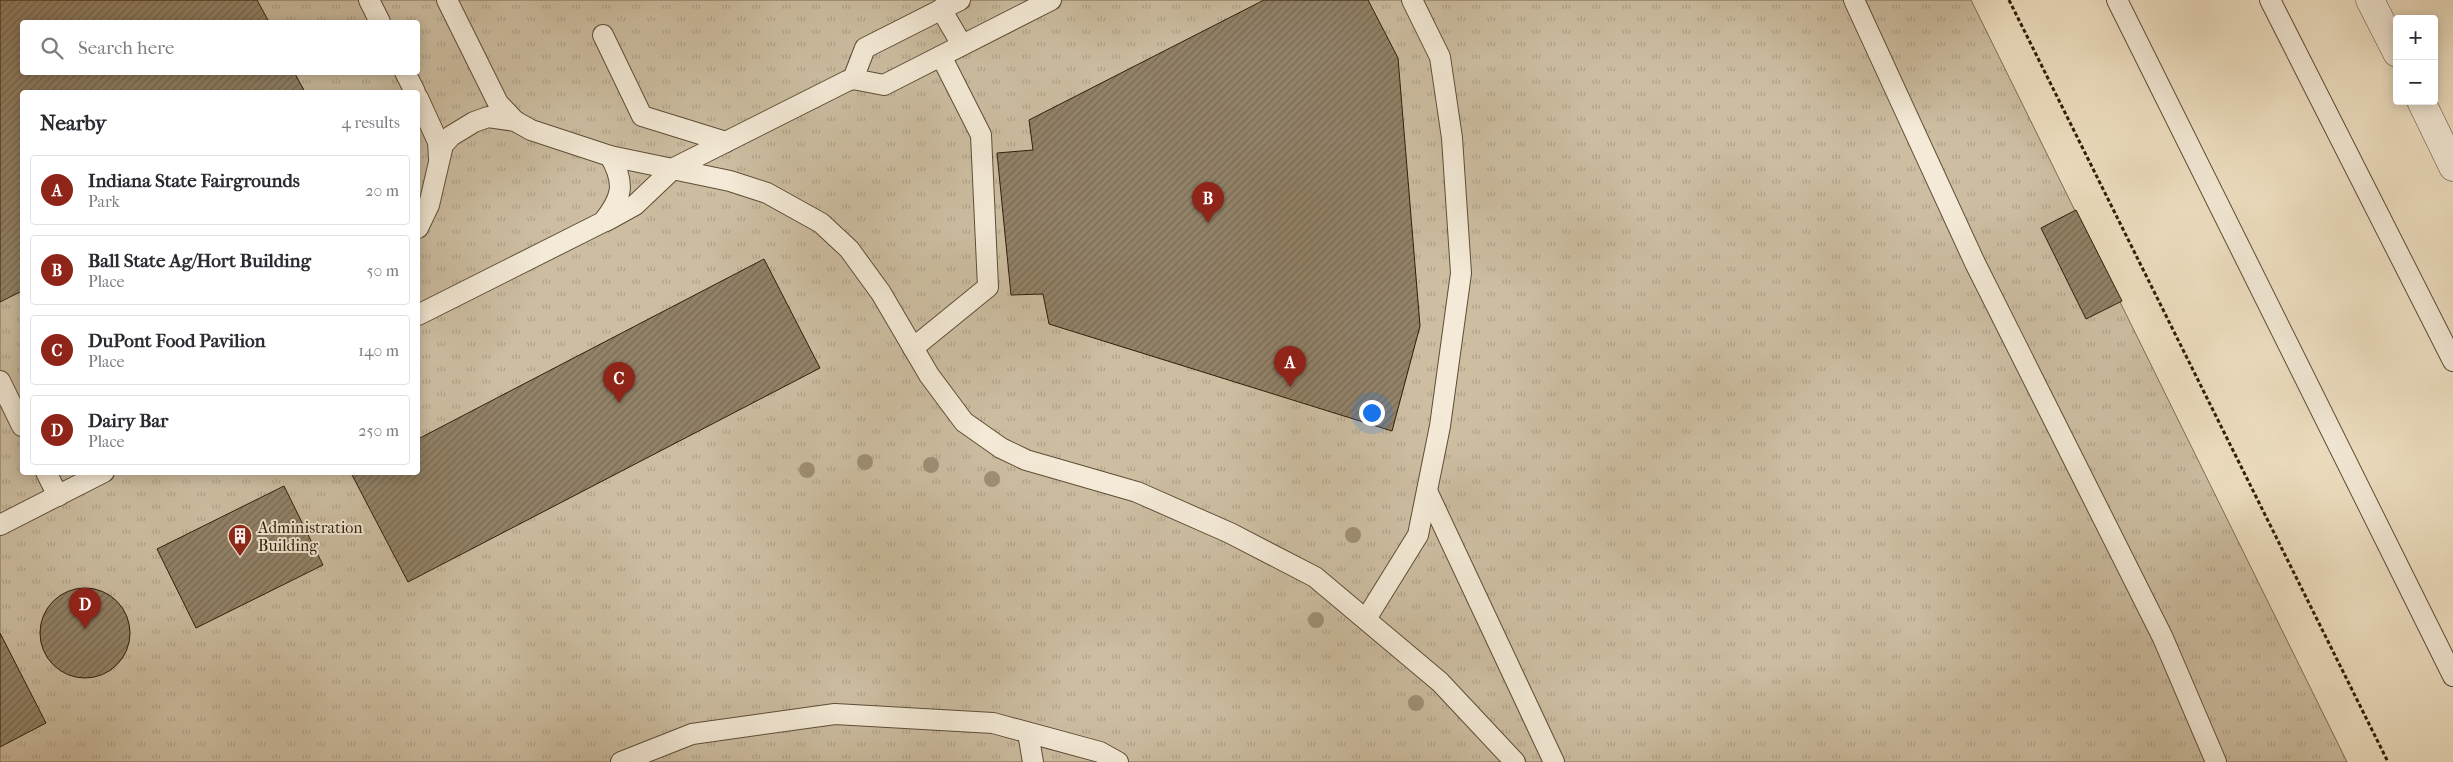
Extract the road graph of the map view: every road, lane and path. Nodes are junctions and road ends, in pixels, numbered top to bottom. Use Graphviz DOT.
graph roads {
  1 [pos="369,0"];
  2 [pos="447,0"];
  3 [pos="960,0"];
  4 [pos="1051,0"];
  5 [pos="1412,0"];
  6 [pos="1854,0"];
  7 [pos="2009,0"];
  8 [pos="2116,0"];
  9 [pos="2270,0"];
  10 [pos="2370,0"];
  11 [pos="941,9"];
  12 [pos="379,20"];
  13 [pos="603,35"];
  14 [pos="962,45"];
  15 [pos="2393,45"];
  16 [pos="940,56"];
  17 [pos="406,75"];
  18 [pos="852,78"];
  19 [pos="414,90"];
  20 [pos="420,102"];
  21 [pos="2423,105"];
  22 [pos="515,121"];
  23 [pos="726,142"];
  24 [pos="610,156"];
  25 [pos="439,162"];
  26 [pos="2453,167"];
  27 [pos="674,168"];
  28 [pos="603,222"];
  29 [pos="420,224"];
  30 [pos="420,311"];
  31 [pos="913,348"];
  32 [pos="2453,361"];
  33 [pos="0,381"];
  34 [pos="20,422"];
  35 [pos="48,475"];
  36 [pos="98,475"];
  37 [pos="1427,491"];
  38 [pos="58,496"];
  39 [pos="0,525"];
  40 [pos="1366,619"];
  41 [pos="2453,676"];
  42 [pos="1028,733"];
  43 [pos="621,762"];
  44 [pos="1033,762"];
  45 [pos="1118,762"];
  46 [pos="1516,762"];
  47 [pos="1554,762"];
  48 [pos="2216,762"];
  49 [pos="2388,762"];
  1 -- 12 [label="lane"];
  2 -- 22 [label="lane"];
  3 -- 11 [label="lane"];
  4 -- 14 [label="lane"];
  5 -- 37 [label="lane"];
  6 -- 48 [label="lane"];
  7 -- 49 [label="path"];
  8 -- 41 [label="lane"];
  9 -- 32 [label="lane"];
  10 -- 15 [label="street"];
  11 -- 14 [label="lane"];
  11 -- 18 [label="lane"];
  13 -- 23 [label="lane"];
  14 -- 16 [label="lane"];
  16 -- 18 [label="lane"];
  16 -- 31 [label="lane"];
  17 -- 19 [label="lane"];
  18 -- 23 [label="lane"];
  20 -- 25 [label="lane"];
  21 -- 26 [label="street"];
  22 -- 24 [label="lane"];
  22 -- 25 [label="lane"];
  23 -- 27 [label="lane"];
  24 -- 27 [label="lane"];
  24 -- 28 [label="lane"];
  25 -- 29 [label="lane"];
  27 -- 28 [label="lane"];
  27 -- 31 [label="lane"];
  28 -- 30 [label="lane"];
  31 -- 40 [label="lane"];
  33 -- 34 [label="lane"];
  35 -- 38 [label="lane"];
  36 -- 38 [label="lane"];
  37 -- 40 [label="lane"];
  37 -- 47 [label="lane"];
  38 -- 39 [label="lane"];
  40 -- 46 [label="lane"];
  42 -- 43 [label="lane"];
  42 -- 44 [label="lane"];
  42 -- 45 [label="lane"];
}
